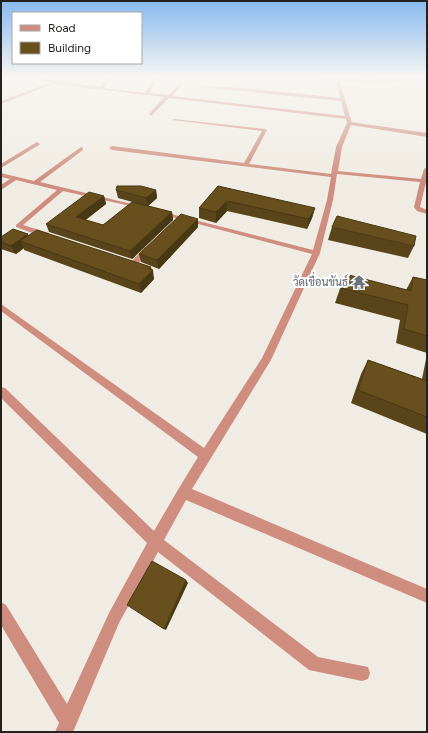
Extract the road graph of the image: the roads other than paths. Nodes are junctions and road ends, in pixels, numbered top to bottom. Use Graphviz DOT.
graph roads {
  1 [pos="154,112"];
  2 [pos="283,112"];
  3 [pos="347,112"];
  4 [pos="151,115"];
  5 [pos="174,120"];
  6 [pos="349,121"];
  7 [pos="427,135"];
  8 [pos="37,144"];
  9 [pos="112,148"];
  10 [pos="81,149"];
  11 [pos="246,164"];
  12 [pos="1,166"];
  13 [pos="427,169"];
  14 [pos="335,174"];
  15 [pos="1,175"];
  16 [pos="15,178"];
  17 [pos="423,181"];
  18 [pos="35,183"];
  19 [pos="1,188"];
  20 [pos="62,189"];
  21 [pos="427,212"];
  22 [pos="54,238"];
  23 [pos="154,244"];
  24 [pos="316,253"];
  25 [pos="118,260"];
  26 [pos="1,307"];
  27 [pos="1,391"];
  28 [pos="206,456"];
  29 [pos="183,492"];
  30 [pos="155,541"];
  31 [pos="427,596"];
  32 [pos="1,610"];
  33 [pos="362,673"];
  34 [pos="66,727"];
  1 -- 4 [label="street"];
  2 -- 6 [label="street"];
  3 -- 6 [label="street"];
  5 -- 11 [label="street"];
  6 -- 7 [label="street"];
  6 -- 14 [label="street"];
  8 -- 12 [label="street"];
  9 -- 11 [label="street"];
  10 -- 18 [label="street"];
  11 -- 14 [label="street"];
  13 -- 17 [label="street"];
  14 -- 17 [label="street"];
  14 -- 24 [label="street"];
  15 -- 16 [label="street"];
  16 -- 18 [label="street"];
  16 -- 19 [label="street"];
  17 -- 21 [label="street"];
  18 -- 20 [label="street"];
  20 -- 22 [label="street"];
  20 -- 24 [label="street"];
  23 -- 25 [label="street"];
  24 -- 28 [label="street"];
  26 -- 28 [label="street"];
  27 -- 30 [label="street"];
  28 -- 29 [label="street"];
  29 -- 30 [label="street"];
  29 -- 31 [label="street"];
  30 -- 33 [label="street"];
  30 -- 34 [label="street"];
  32 -- 34 [label="street"];
}
